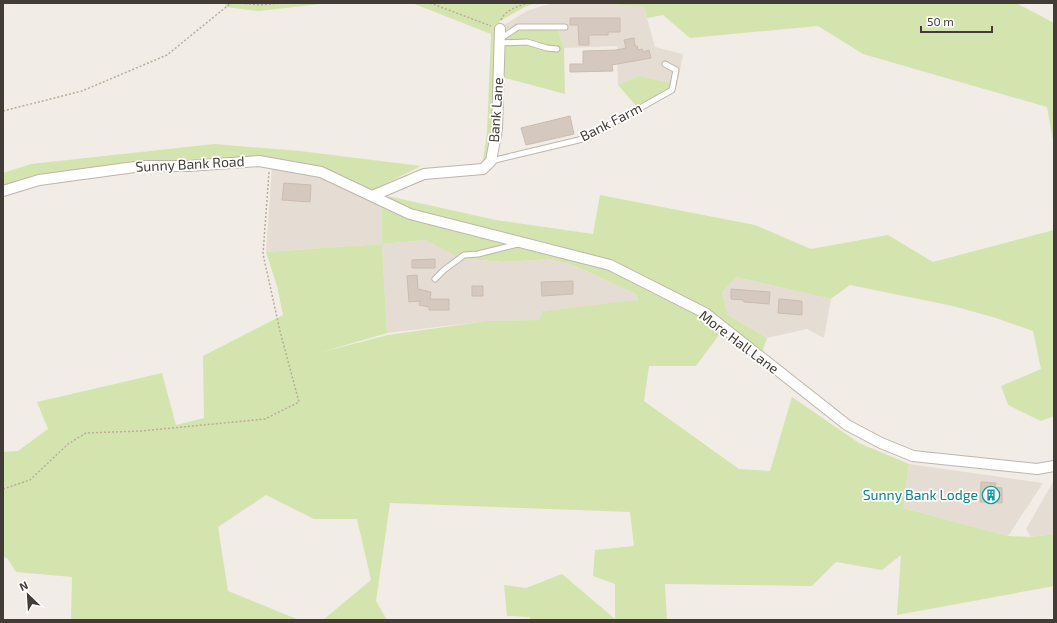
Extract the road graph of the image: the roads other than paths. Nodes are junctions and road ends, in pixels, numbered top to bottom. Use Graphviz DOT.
graph roads {
  1 [pos="565,27"];
  2 [pos="499,37"];
  3 [pos="557,49"];
  4 [pos="665,64"];
  5 [pos="491,161"];
  6 [pos="3,191"];
  7 [pos="372,196"];
  8 [pos="523,243"];
  9 [pos="435,280"];
  10 [pos="1054,466"];
  1 -- 2 [label="lane"];
  2 -- 3 [label="lane"];
  2 -- 5 [label="street, Bank Lane"];
  4 -- 5 [label="lane, Bank Farm"];
  5 -- 7 [label="street, Bank Lane"];
  6 -- 7 [label="street, Sunny Bank Road"];
  7 -- 8 [label="street, More Hall Lane"];
  8 -- 9 [label="lane"];
  8 -- 10 [label="street, More Hall Lane"];
}
